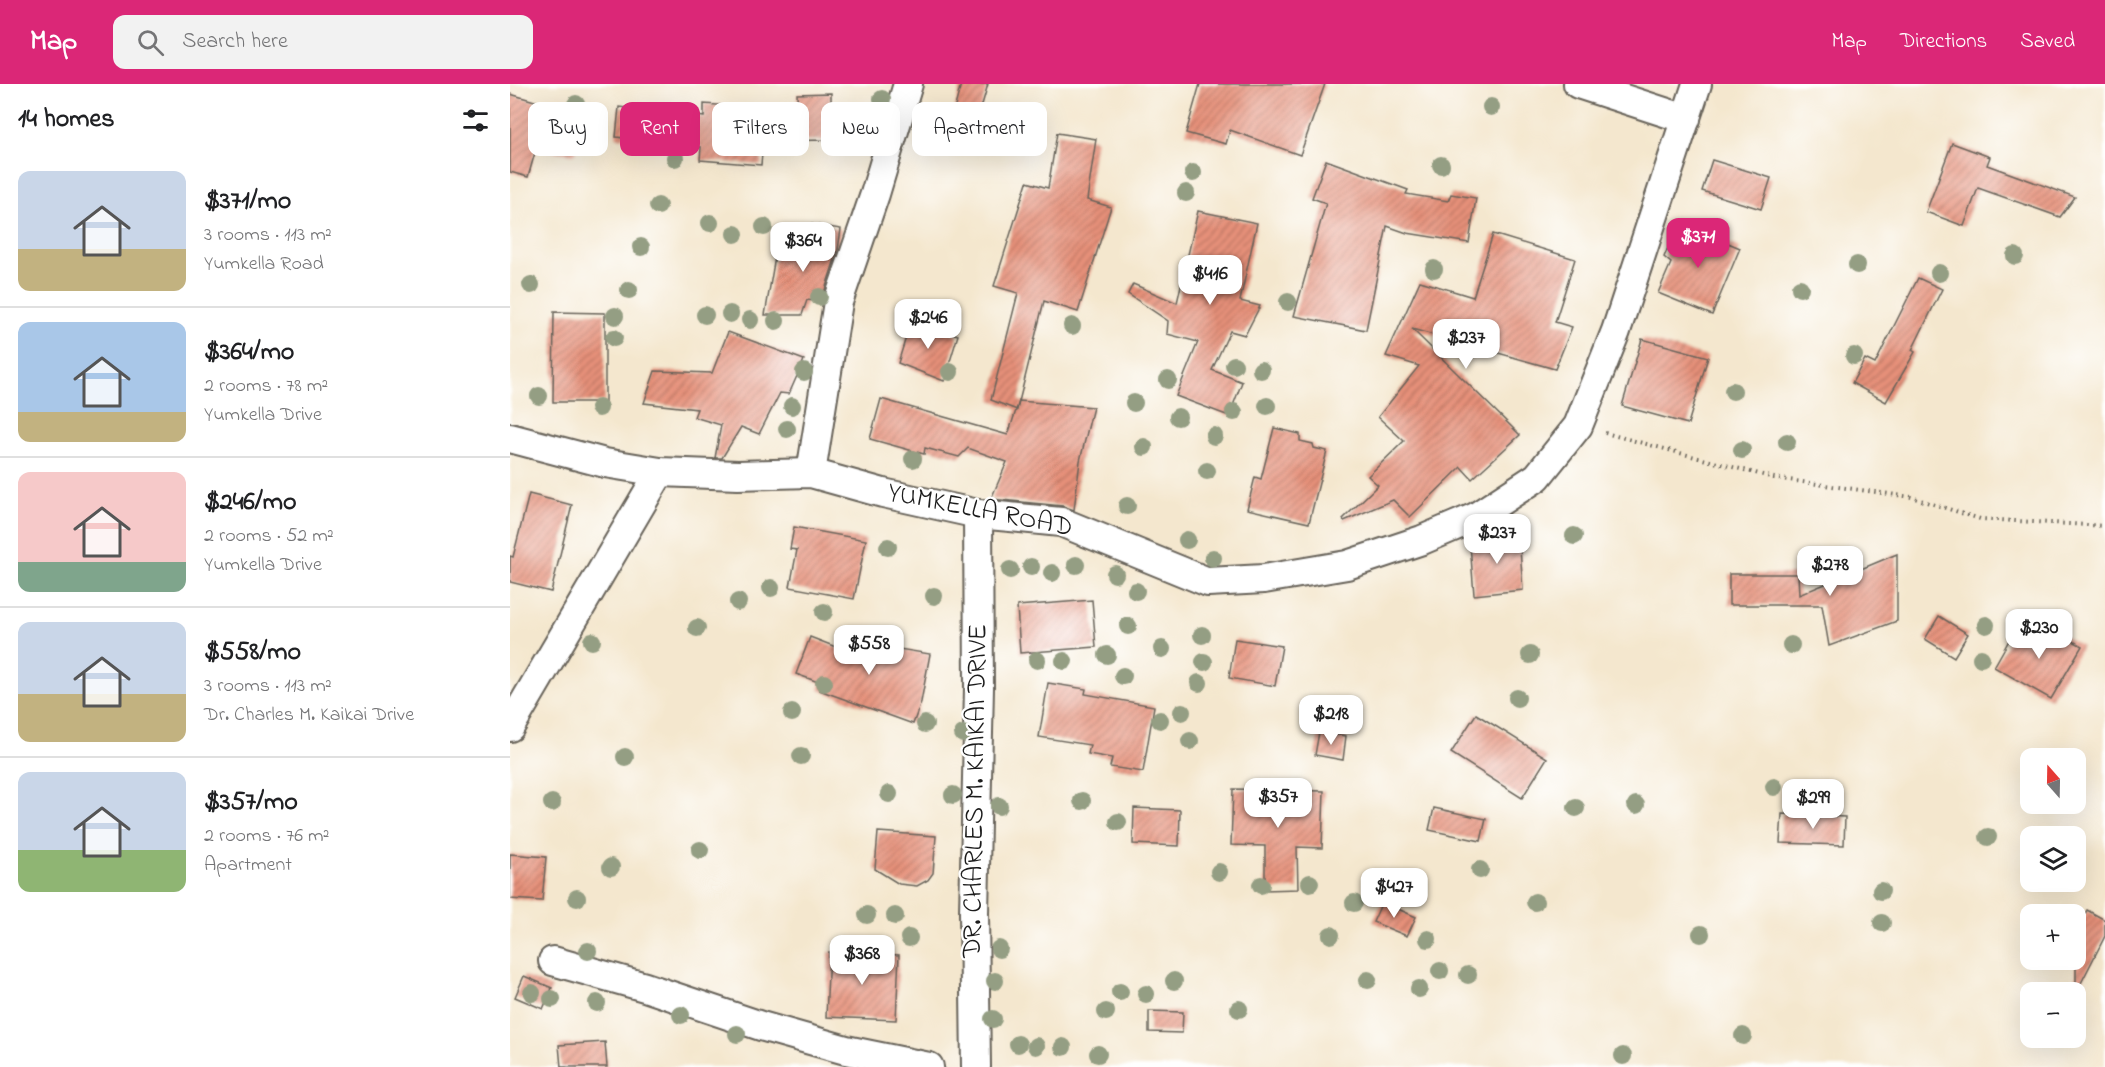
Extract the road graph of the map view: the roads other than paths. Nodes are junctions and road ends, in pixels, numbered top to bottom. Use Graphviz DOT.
graph roads {
  1 [pos="908,84"];
  2 [pos="1578,84"];
  3 [pos="1697,84"];
  4 [pos="1686,119"];
  5 [pos="510,438"];
  6 [pos="660,472"];
  7 [pos="811,473"];
  8 [pos="978,514"];
  9 [pos="510,727"];
  10 [pos="553,961"];
  11 [pos="929,1067"];
  12 [pos="976,1067"];
  1 -- 7 [label="street"];
  2 -- 4 [label="street"];
  3 -- 4 [label="street, YUMKELLA ROAD"];
  4 -- 8 [label="street, YUMKELLA ROAD"];
  5 -- 6 [label="street, YUMKELLA ROAD"];
  6 -- 7 [label="street, YUMKELLA ROAD"];
  6 -- 9 [label="street"];
  7 -- 8 [label="street, YUMKELLA ROAD"];
  8 -- 12 [label="street, DR. CHARLES M. KAIKAI DRIVE"];
  10 -- 11 [label="street"];
}
